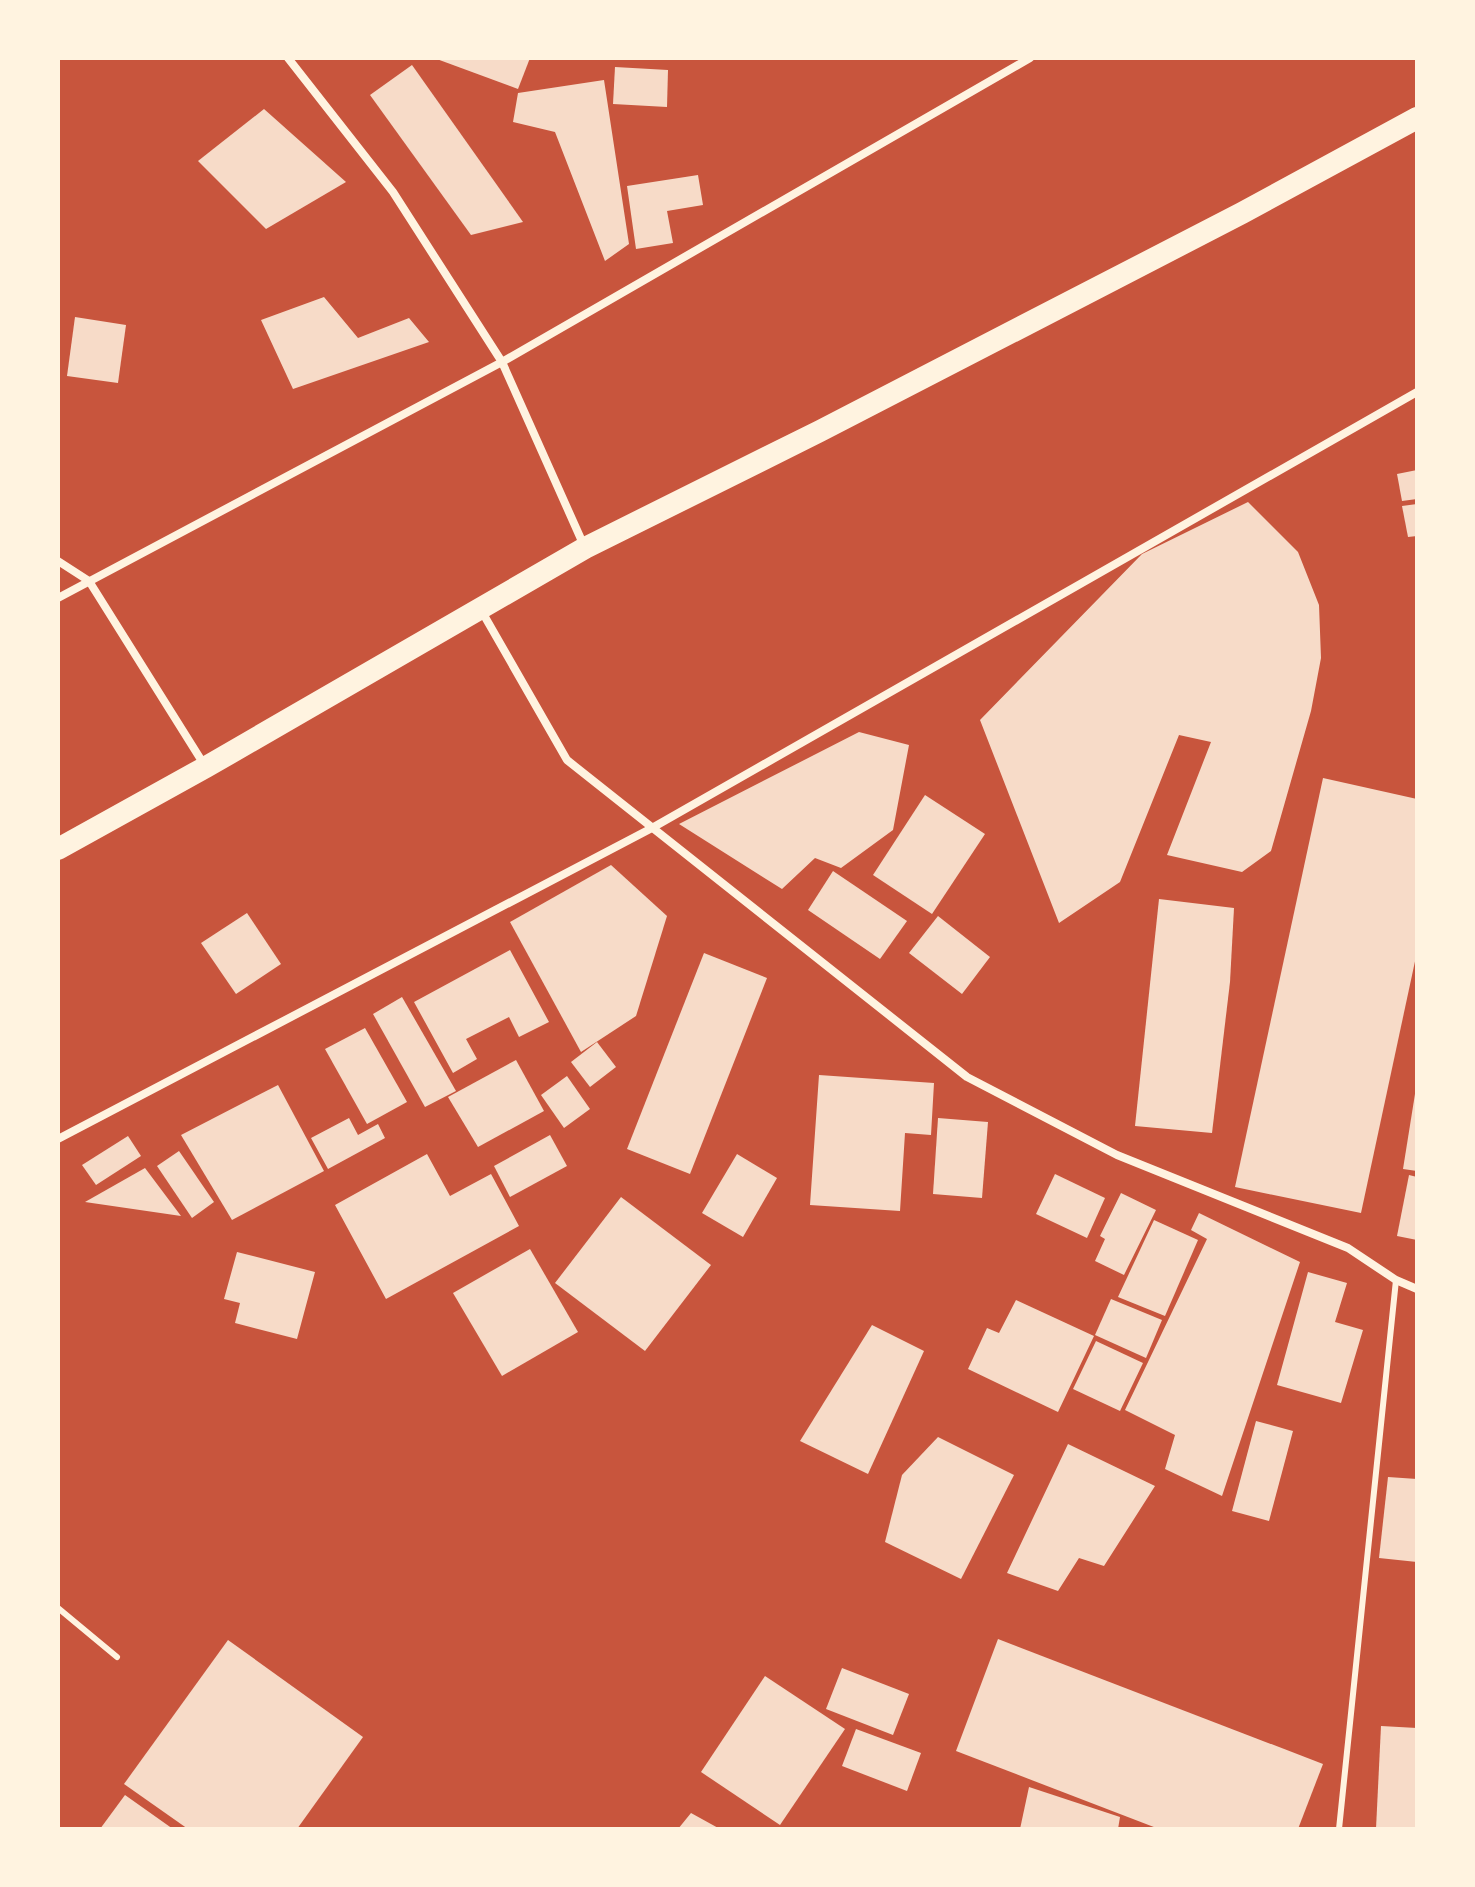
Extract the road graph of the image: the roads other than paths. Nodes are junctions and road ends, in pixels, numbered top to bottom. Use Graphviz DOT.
graph roads {
  1 [pos="288,58"];
  2 [pos="1030,58"];
  3 [pos="1417,118"];
  4 [pos="502,362"];
  5 [pos="1417,392"];
  6 [pos="585,548"];
  7 [pos="58,561"];
  8 [pos="89,581"];
  9 [pos="58,598"];
  10 [pos="480,609"];
  11 [pos="206,767"];
  12 [pos="652,828"];
  13 [pos="58,849"];
  14 [pos="58,1139"];
  15 [pos="1396,1280"];
  16 [pos="1417,1289"];
  17 [pos="58,1608"];
  18 [pos="117,1657"];
  19 [pos="1339,1829"];
  1 -- 4 [label="street"];
  2 -- 4 [label="street"];
  3 -- 6 [label="highway"];
  4 -- 6 [label="street"];
  4 -- 8 [label="street"];
  5 -- 12 [label="street"];
  6 -- 10 [label="highway"];
  7 -- 8 [label="street"];
  8 -- 9 [label="street"];
  8 -- 11 [label="street"];
  10 -- 11 [label="highway"];
  10 -- 12 [label="street"];
  11 -- 13 [label="highway"];
  12 -- 14 [label="street"];
  12 -- 15 [label="street"];
  15 -- 16 [label="street"];
  15 -- 19 [label="lane"];
  17 -- 18 [label="lane"];
}
